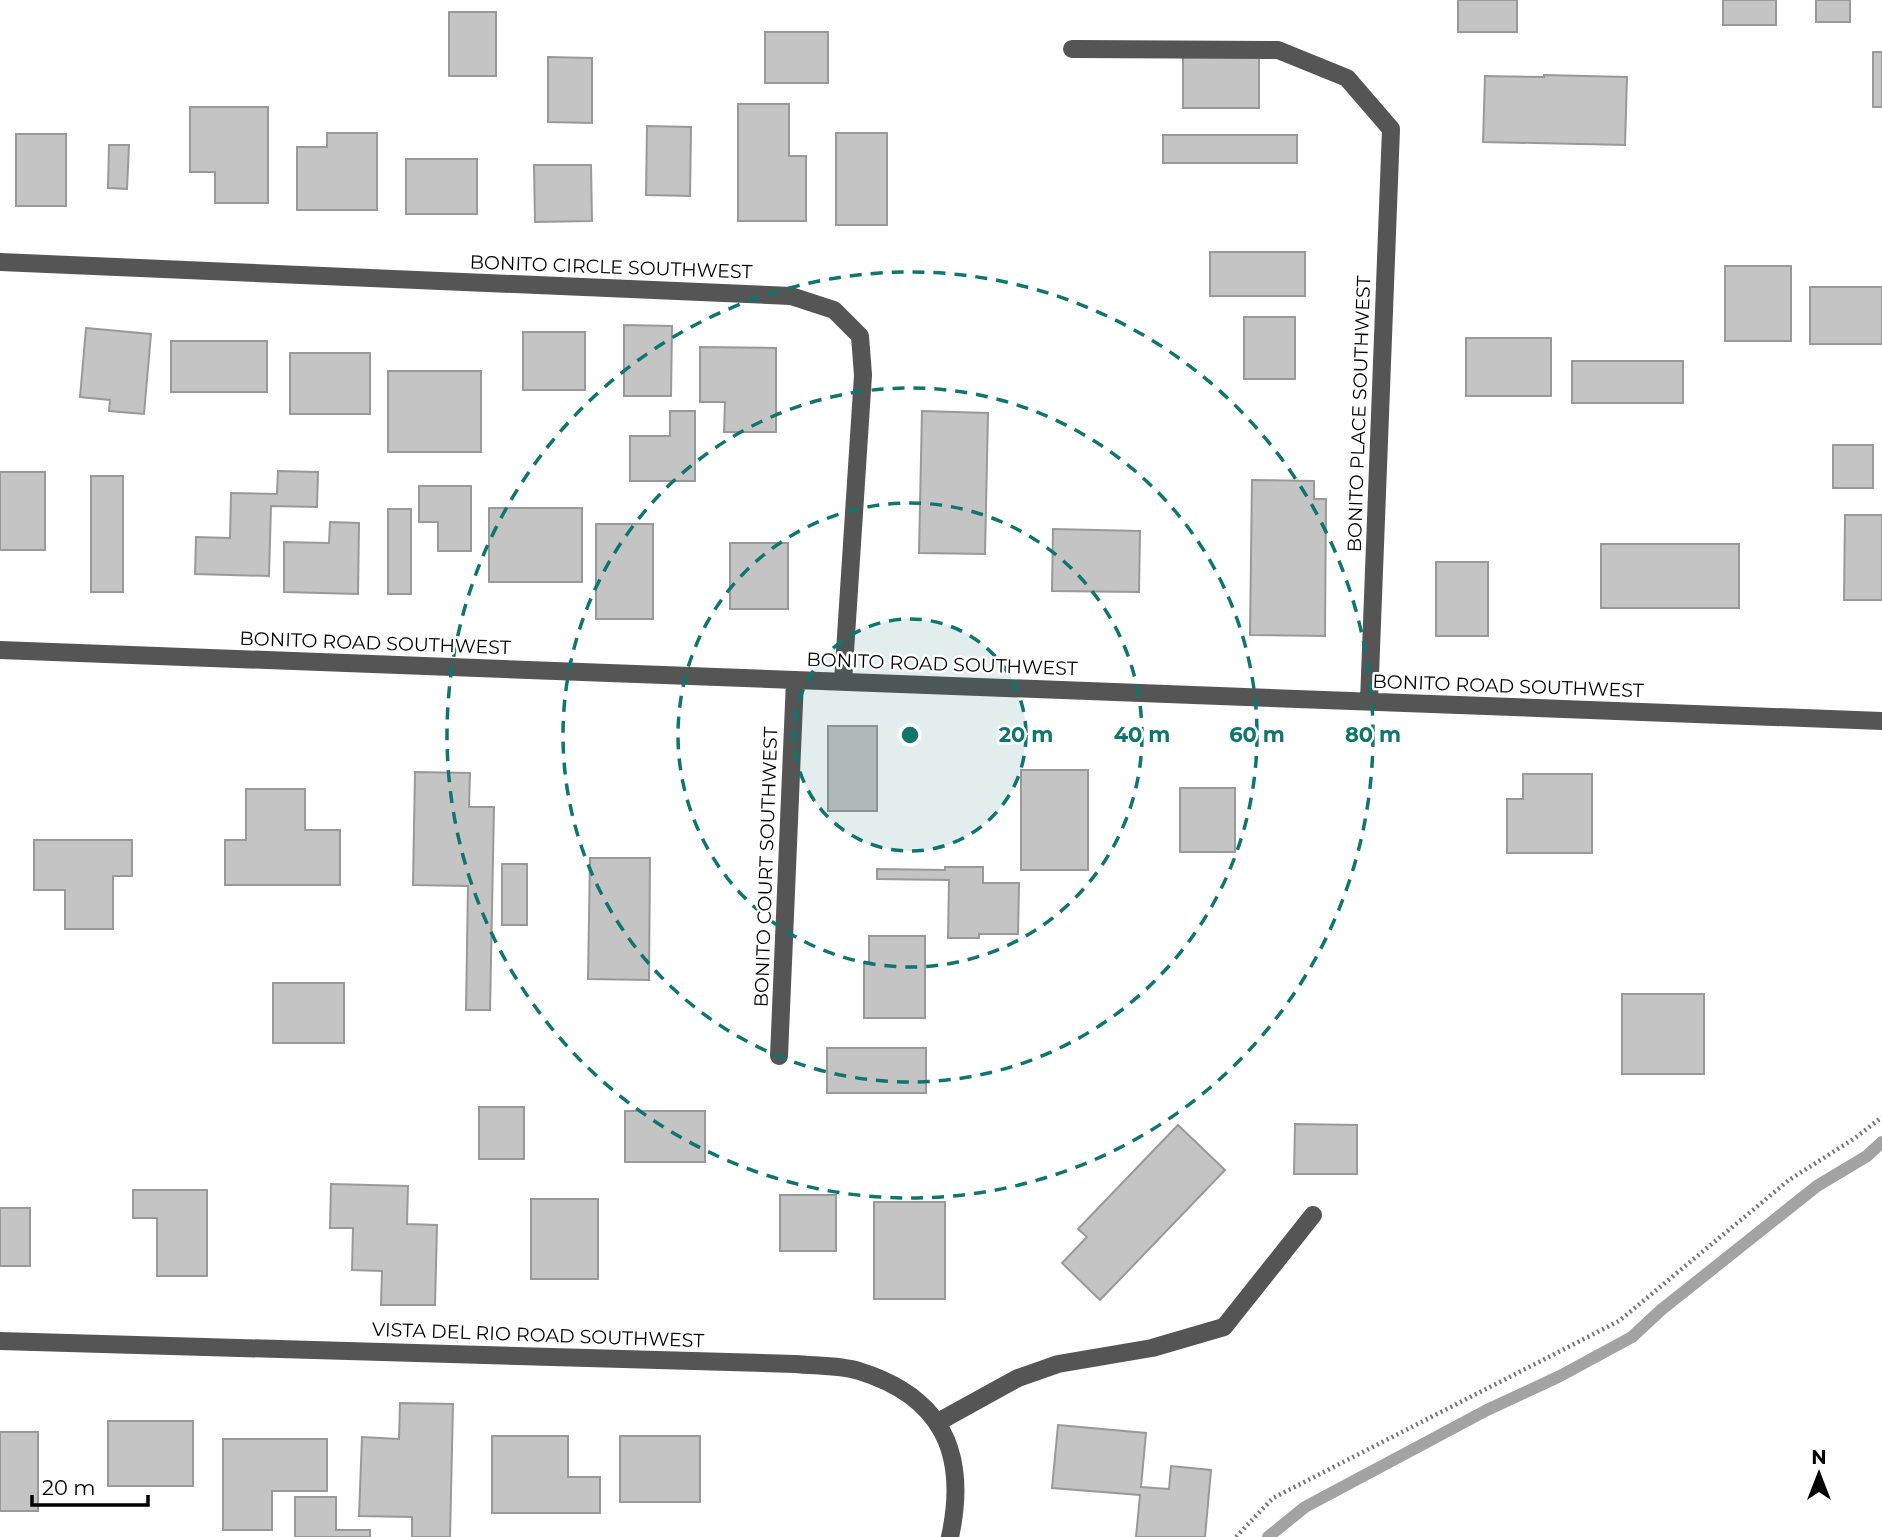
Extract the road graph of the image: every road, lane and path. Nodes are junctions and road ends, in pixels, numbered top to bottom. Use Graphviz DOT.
graph roads {
  1 [pos="1072,49"];
  2 [pos="0,262"];
  3 [pos="0,650"];
  4 [pos="795,680"];
  5 [pos="843,682"];
  6 [pos="1369,701"];
  7 [pos="1882,721"];
  8 [pos="779,1056"];
  9 [pos="1882,1117"];
  10 [pos="1313,1215"];
  11 [pos="0,1340"];
  12 [pos="938,1422"];
  13 [pos="950,1537"];
  14 [pos="1236,1537"];
  1 -- 6 [label="street, BONITO PLACE SOUTHWEST"];
  2 -- 5 [label="street, BONITO CIRCLE SOUTHWEST"];
  3 -- 4 [label="street, BONITO ROAD SOUTHWEST"];
  4 -- 5 [label="street, BONITO ROAD SOUTHWEST"];
  4 -- 8 [label="street, BONITO COURT SOUTHWEST"];
  5 -- 6 [label="street, BONITO ROAD SOUTHWEST"];
  6 -- 7 [label="street, BONITO ROAD SOUTHWEST"];
  9 -- 14 [label="path"];
  10 -- 12 [label="street"];
  11 -- 12 [label="street, VISTA DEL RIO ROAD SOUTHWEST"];
  12 -- 13 [label="street, VISTA DEL RIO ROAD SOUTHWEST"];
}
